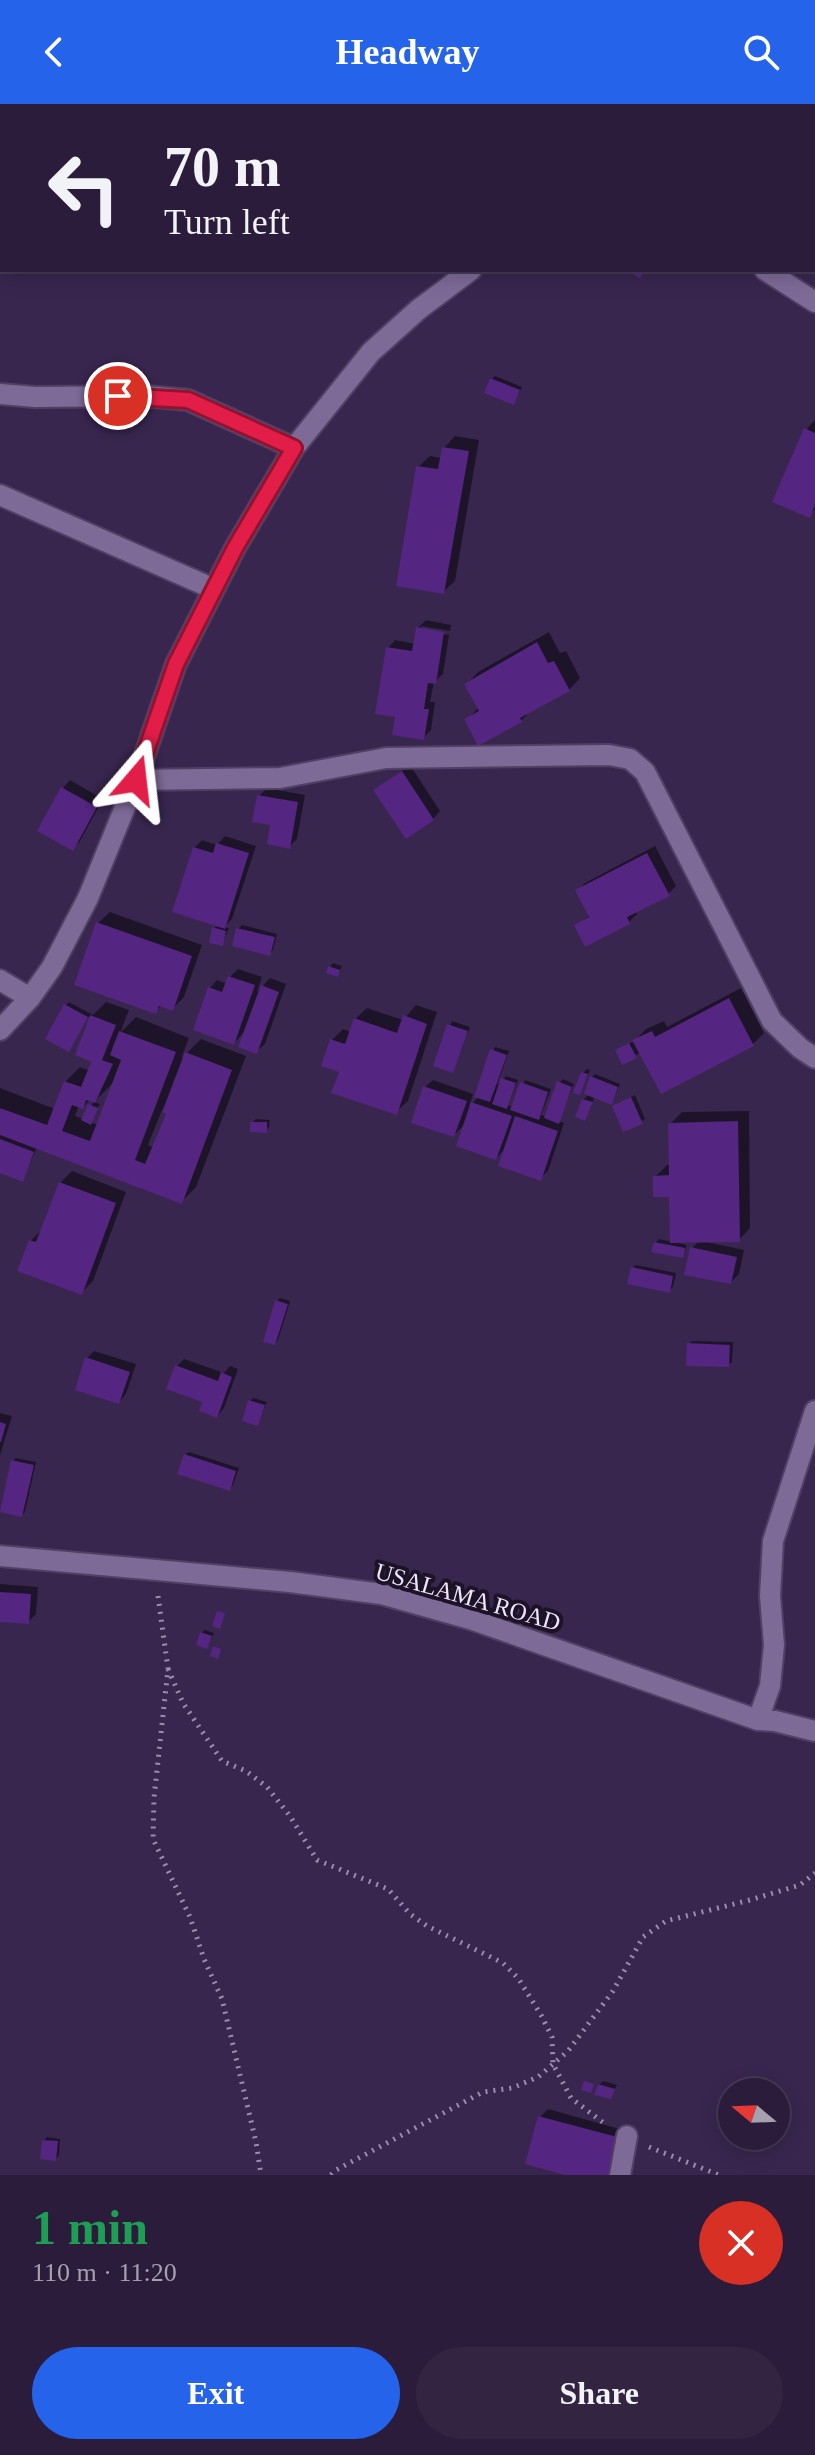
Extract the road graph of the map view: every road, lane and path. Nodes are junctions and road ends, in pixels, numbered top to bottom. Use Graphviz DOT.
graph roads {
  1 [pos="468,272"];
  2 [pos="768,272"];
  3 [pos="815,302"];
  4 [pos="0,394"];
  5 [pos="294,448"];
  6 [pos="0,495"];
  7 [pos="214,589"];
  8 [pos="136,780"];
  9 [pos="0,980"];
  10 [pos="30,998"];
  11 [pos="0,1030"];
  12 [pos="815,1058"];
  13 [pos="815,1411"];
  14 [pos="0,1556"];
  15 [pos="154,1570"];
  16 [pos="168,1669"];
  17 [pos="758,1720"];
  18 [pos="815,1731"];
  19 [pos="815,1873"];
  20 [pos="553,2064"];
  21 [pos="627,2136"];
  22 [pos="261,2175"];
  23 [pos="331,2175"];
  24 [pos="620,2175"];
  1 -- 5 [label="street"];
  2 -- 3 [label="street"];
  4 -- 5 [label="street"];
  5 -- 7 [label="street"];
  6 -- 7 [label="street"];
  7 -- 8 [label="street"];
  8 -- 10 [label="street"];
  8 -- 12 [label="street"];
  9 -- 10 [label="street"];
  10 -- 11 [label="street"];
  13 -- 17 [label="street"];
  14 -- 15 [label="street, USALAMA ROAD"];
  15 -- 16 [label="path"];
  15 -- 17 [label="street, USALAMA ROAD"];
  16 -- 20 [label="path"];
  16 -- 22 [label="path"];
  17 -- 18 [label="street, USALAMA ROAD"];
  19 -- 20 [label="path"];
  20 -- 23 [label="path"];
  21 -- 24 [label="street"];
}
